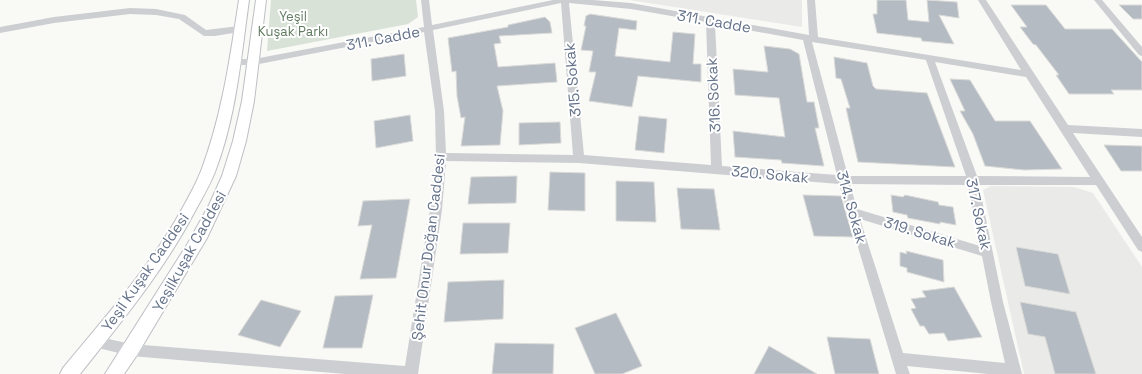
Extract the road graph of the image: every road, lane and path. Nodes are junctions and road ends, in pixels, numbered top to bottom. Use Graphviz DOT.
graph roads {
  1 [pos="244,0"];
  2 [pos="261,0"];
  3 [pos="425,0"];
  4 [pos="565,0"];
  5 [pos="811,0"];
  6 [pos="982,0"];
  7 [pos="1098,0"];
  8 [pos="710,20"];
  9 [pos="239,29"];
  10 [pos="427,29"];
  11 [pos="0,30"];
  12 [pos="811,38"];
  13 [pos="1142,53"];
  14 [pos="928,57"];
  15 [pos="234,62"];
  16 [pos="254,62"];
  17 [pos="1028,74"];
  18 [pos="1065,129"];
  19 [pos="1142,133"];
  20 [pos="441,157"];
  21 [pos="579,159"];
  22 [pos="717,170"];
  23 [pos="843,180"];
  24 [pos="973,180"];
  25 [pos="1099,181"];
  26 [pos="853,212"];
  27 [pos="1142,246"];
  28 [pos="987,253"];
  29 [pos="95,342"];
  30 [pos="131,350"];
  31 [pos="898,359"];
  32 [pos="1014,372"];
  33 [pos="411,373"];
  34 [pos="69,374"];
  35 [pos="114,374"];
  36 [pos="903,374"];
  1 -- 9 [label="main road, Yeşil Kuşak Caddesi"];
  2 -- 16 [label="main road, Yeşilkuşak Caddesi"];
  3 -- 10 [label="street, Şehit Onur Doğan Caddesi"];
  4 -- 8 [label="street, 311. Cadde"];
  4 -- 10 [label="street, 311. Cadde"];
  4 -- 21 [label="street, 315. Sokak"];
  5 -- 12 [label="street, 314. Sokak"];
  6 -- 17 [label="street"];
  7 -- 13 [label="street"];
  8 -- 12 [label="street, 311. Cadde"];
  8 -- 22 [label="street, 316. Sokak"];
  9 -- 11 [label="street"];
  9 -- 15 [label="main road, Yeşil Kuşak Caddesi"];
  10 -- 16 [label="street, 311. Cadde"];
  10 -- 20 [label="street, Şehit Onur Doğan Caddesi"];
  12 -- 14 [label="street, 311. Cadde"];
  12 -- 23 [label="street, 314. Sokak"];
  14 -- 17 [label="street, 311. Cadde"];
  14 -- 24 [label="street, 317. Sokak"];
  15 -- 16 [label="street, 311. Cadde"];
  15 -- 29 [label="main road, Yeşil Kuşak Caddesi"];
  16 -- 30 [label="main road, Yeşilkuşak Caddesi"];
  17 -- 18 [label="street"];
  18 -- 19 [label="street"];
  18 -- 25 [label="street"];
  20 -- 21 [label="street, 320. Sokak"];
  20 -- 33 [label="street, Şehit Onur Doğan Caddesi"];
  21 -- 22 [label="street, 320. Sokak"];
  22 -- 23 [label="street, 320. Sokak"];
  23 -- 24 [label="street, 320. Sokak"];
  23 -- 26 [label="street, 314. Sokak"];
  24 -- 25 [label="street, 320. Sokak"];
  24 -- 28 [label="street, 317. Sokak"];
  25 -- 27 [label="street"];
  26 -- 28 [label="street, 319. Sokak"];
  26 -- 31 [label="street, 314. Sokak"];
  28 -- 32 [label="street, 317. Sokak"];
  29 -- 30 [label="street"];
  29 -- 34 [label="main road, Yeşil Kuşak Caddesi"];
  30 -- 33 [label="street"];
  30 -- 35 [label="main road, Yeşilkuşak Caddesi"];
  31 -- 32 [label="street"];
  31 -- 36 [label="street, 314. Sokak"];
}
